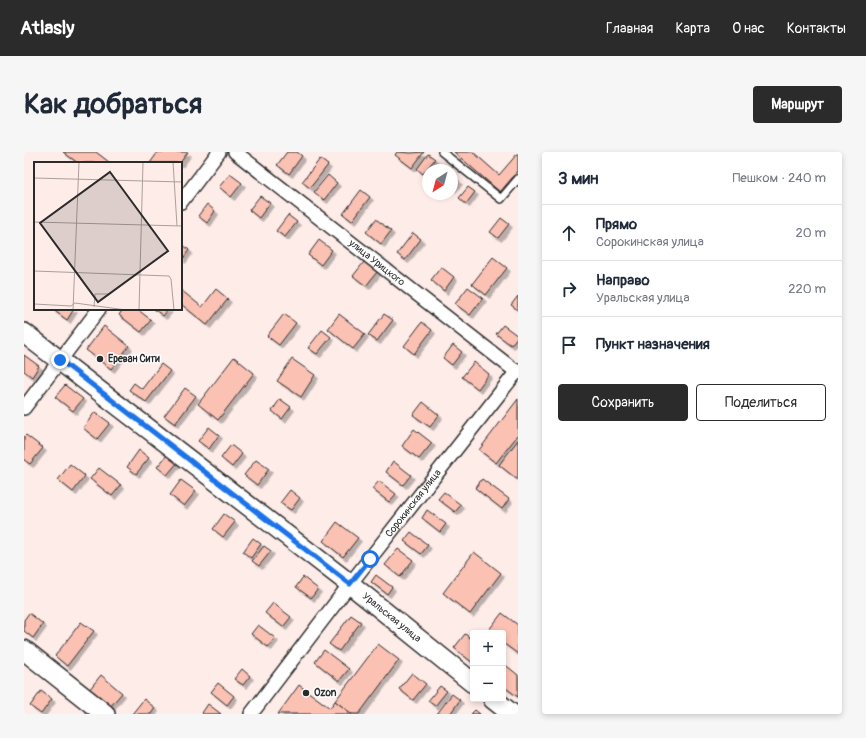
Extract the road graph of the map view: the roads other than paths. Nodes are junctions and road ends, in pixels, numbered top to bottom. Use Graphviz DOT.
graph roads {
  1 [pos="219,152"];
  2 [pos="235,152"];
  3 [pos="442,152"];
  4 [pos="518,179"];
  5 [pos="182,201"];
  6 [pos="98,310"];
  7 [pos="24,333"];
  8 [pos="60,360"];
  9 [pos="518,371"];
  10 [pos="24,408"];
  11 [pos="350,584"];
  12 [pos="24,650"];
  13 [pos="470,681"];
  14 [pos="497,702"];
  15 [pos="105,714"];
  16 [pos="251,714"];
  17 [pos="512,714"];
  1 -- 5 [label="street"];
  2 -- 9 [label="street, улица Урицкого"];
  3 -- 4 [label="lane"];
  6 -- 8 [label="street"];
  7 -- 8 [label="street, Уральская улица"];
  8 -- 10 [label="street"];
  8 -- 11 [label="street, Уральская улица"];
  9 -- 11 [label="street, Сорокинская улица"];
  11 -- 13 [label="street, Уральская улица"];
  11 -- 16 [label="street, Сорокинская улица"];
  12 -- 15 [label="street"];
  14 -- 17 [label="street"];
}
